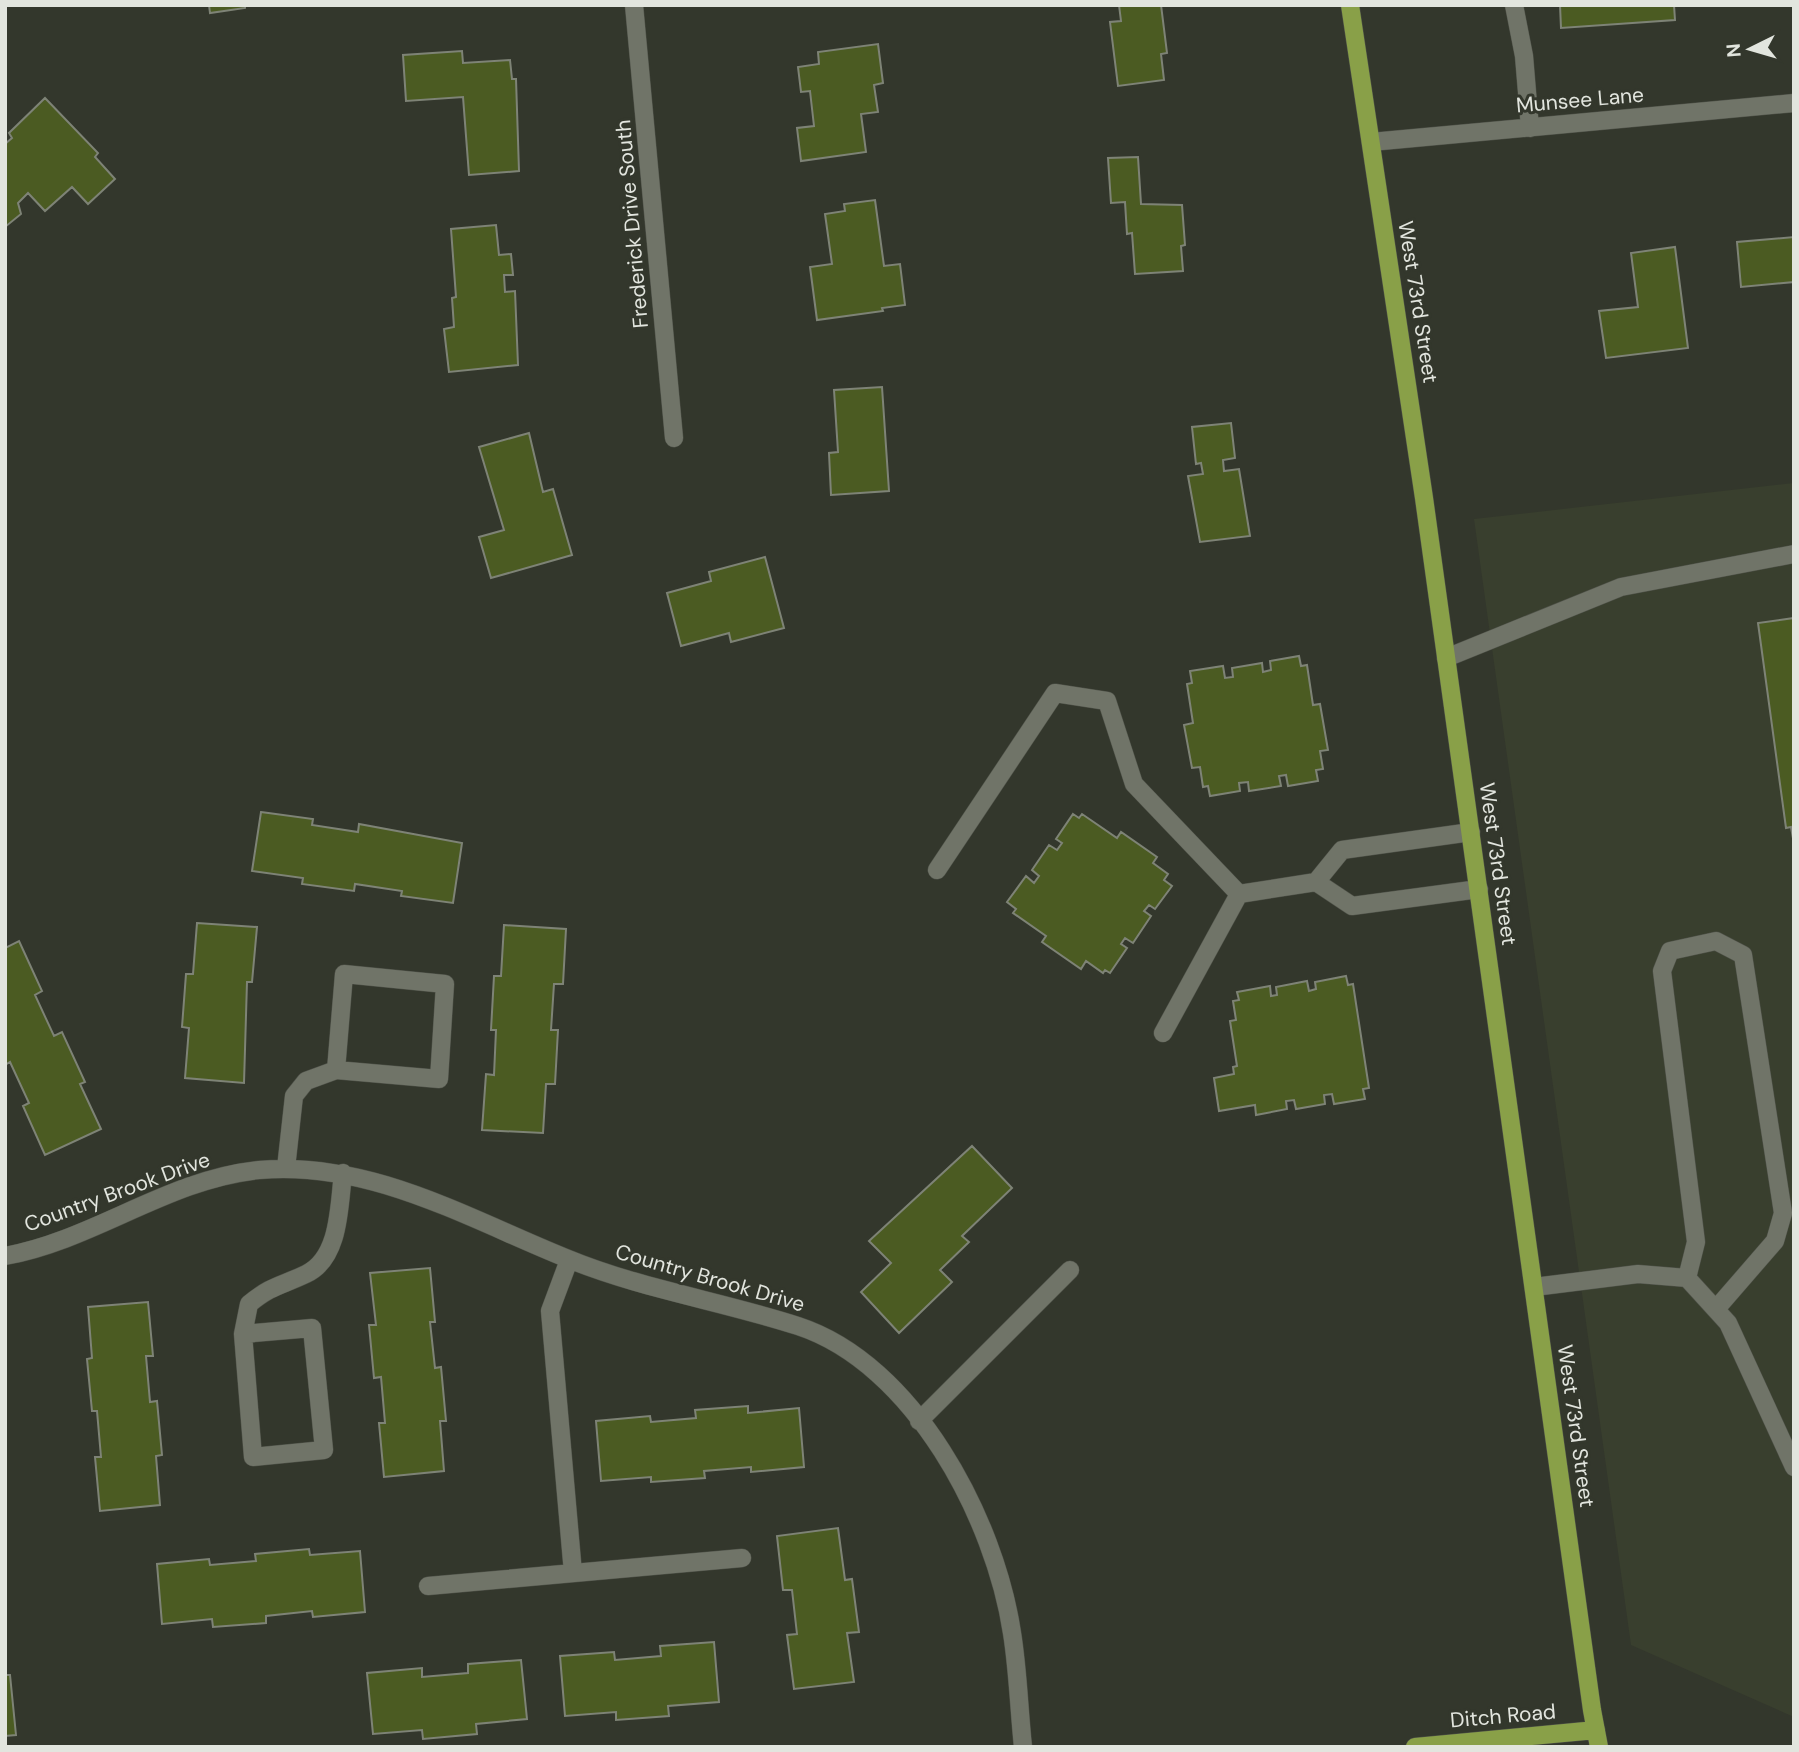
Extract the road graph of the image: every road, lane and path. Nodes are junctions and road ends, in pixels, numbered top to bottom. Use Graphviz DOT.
graph roads {
  1 [pos="634,5"];
  2 [pos="1350,5"];
  3 [pos="1514,5"];
  4 [pos="1794,103"];
  5 [pos="1530,128"];
  6 [pos="1371,142"];
  7 [pos="674,438"];
  8 [pos="1794,554"];
  9 [pos="1446,658"];
  10 [pos="1471,832"];
  11 [pos="937,870"];
  12 [pos="1316,882"];
  13 [pos="1479,889"];
  14 [pos="1239,894"];
  15 [pos="1163,1033"];
  16 [pos="335,1070"];
  17 [pos="286,1168"];
  18 [pos="343,1173"];
  19 [pos="5,1256"];
  20 [pos="569,1260"];
  21 [pos="1070,1270"];
  22 [pos="1688,1278"];
  23 [pos="1534,1287"];
  24 [pos="1716,1309"];
  25 [pos="243,1334"];
  26 [pos="919,1421"];
  27 [pos="1794,1467"];
  28 [pos="741,1558"];
  29 [pos="573,1573"];
  30 [pos="428,1586"];
  31 [pos="1597,1738"];
  32 [pos="1023,1747"];
  33 [pos="1415,1747"];
  1 -- 7 [label="street, Frederick Drive South"];
  2 -- 6 [label="main road, West 73rd Street"];
  3 -- 5 [label="street"];
  4 -- 5 [label="street, Munsee Lane"];
  5 -- 6 [label="street, Munsee Lane"];
  6 -- 9 [label="main road, West 73rd Street"];
  8 -- 9 [label="street"];
  9 -- 10 [label="main road, West 73rd Street"];
  10 -- 12 [label="street"];
  10 -- 13 [label="main road, West 73rd Street"];
  11 -- 14 [label="street"];
  12 -- 13 [label="street"];
  12 -- 14 [label="street"];
  13 -- 23 [label="main road, West 73rd Street"];
  14 -- 15 [label="street"];
  16 -- 16 [label="street"];
  16 -- 17 [label="street"];
  17 -- 18 [label="street, Country Brook Drive"];
  17 -- 19 [label="street, Country Brook Drive"];
  18 -- 20 [label="street, Country Brook Drive"];
  18 -- 25 [label="street"];
  20 -- 26 [label="street, Country Brook Drive"];
  20 -- 29 [label="street"];
  21 -- 26 [label="street"];
  22 -- 23 [label="street"];
  22 -- 24 [label="street"];
  22 -- 24 [label="street"];
  23 -- 31 [label="main road, West 73rd Street"];
  24 -- 27 [label="street"];
  25 -- 25 [label="street"];
  26 -- 32 [label="street, Country Brook Drive"];
  28 -- 29 [label="street"];
  29 -- 30 [label="street"];
  31 -- 33 [label="main road, Ditch Road"];
}
